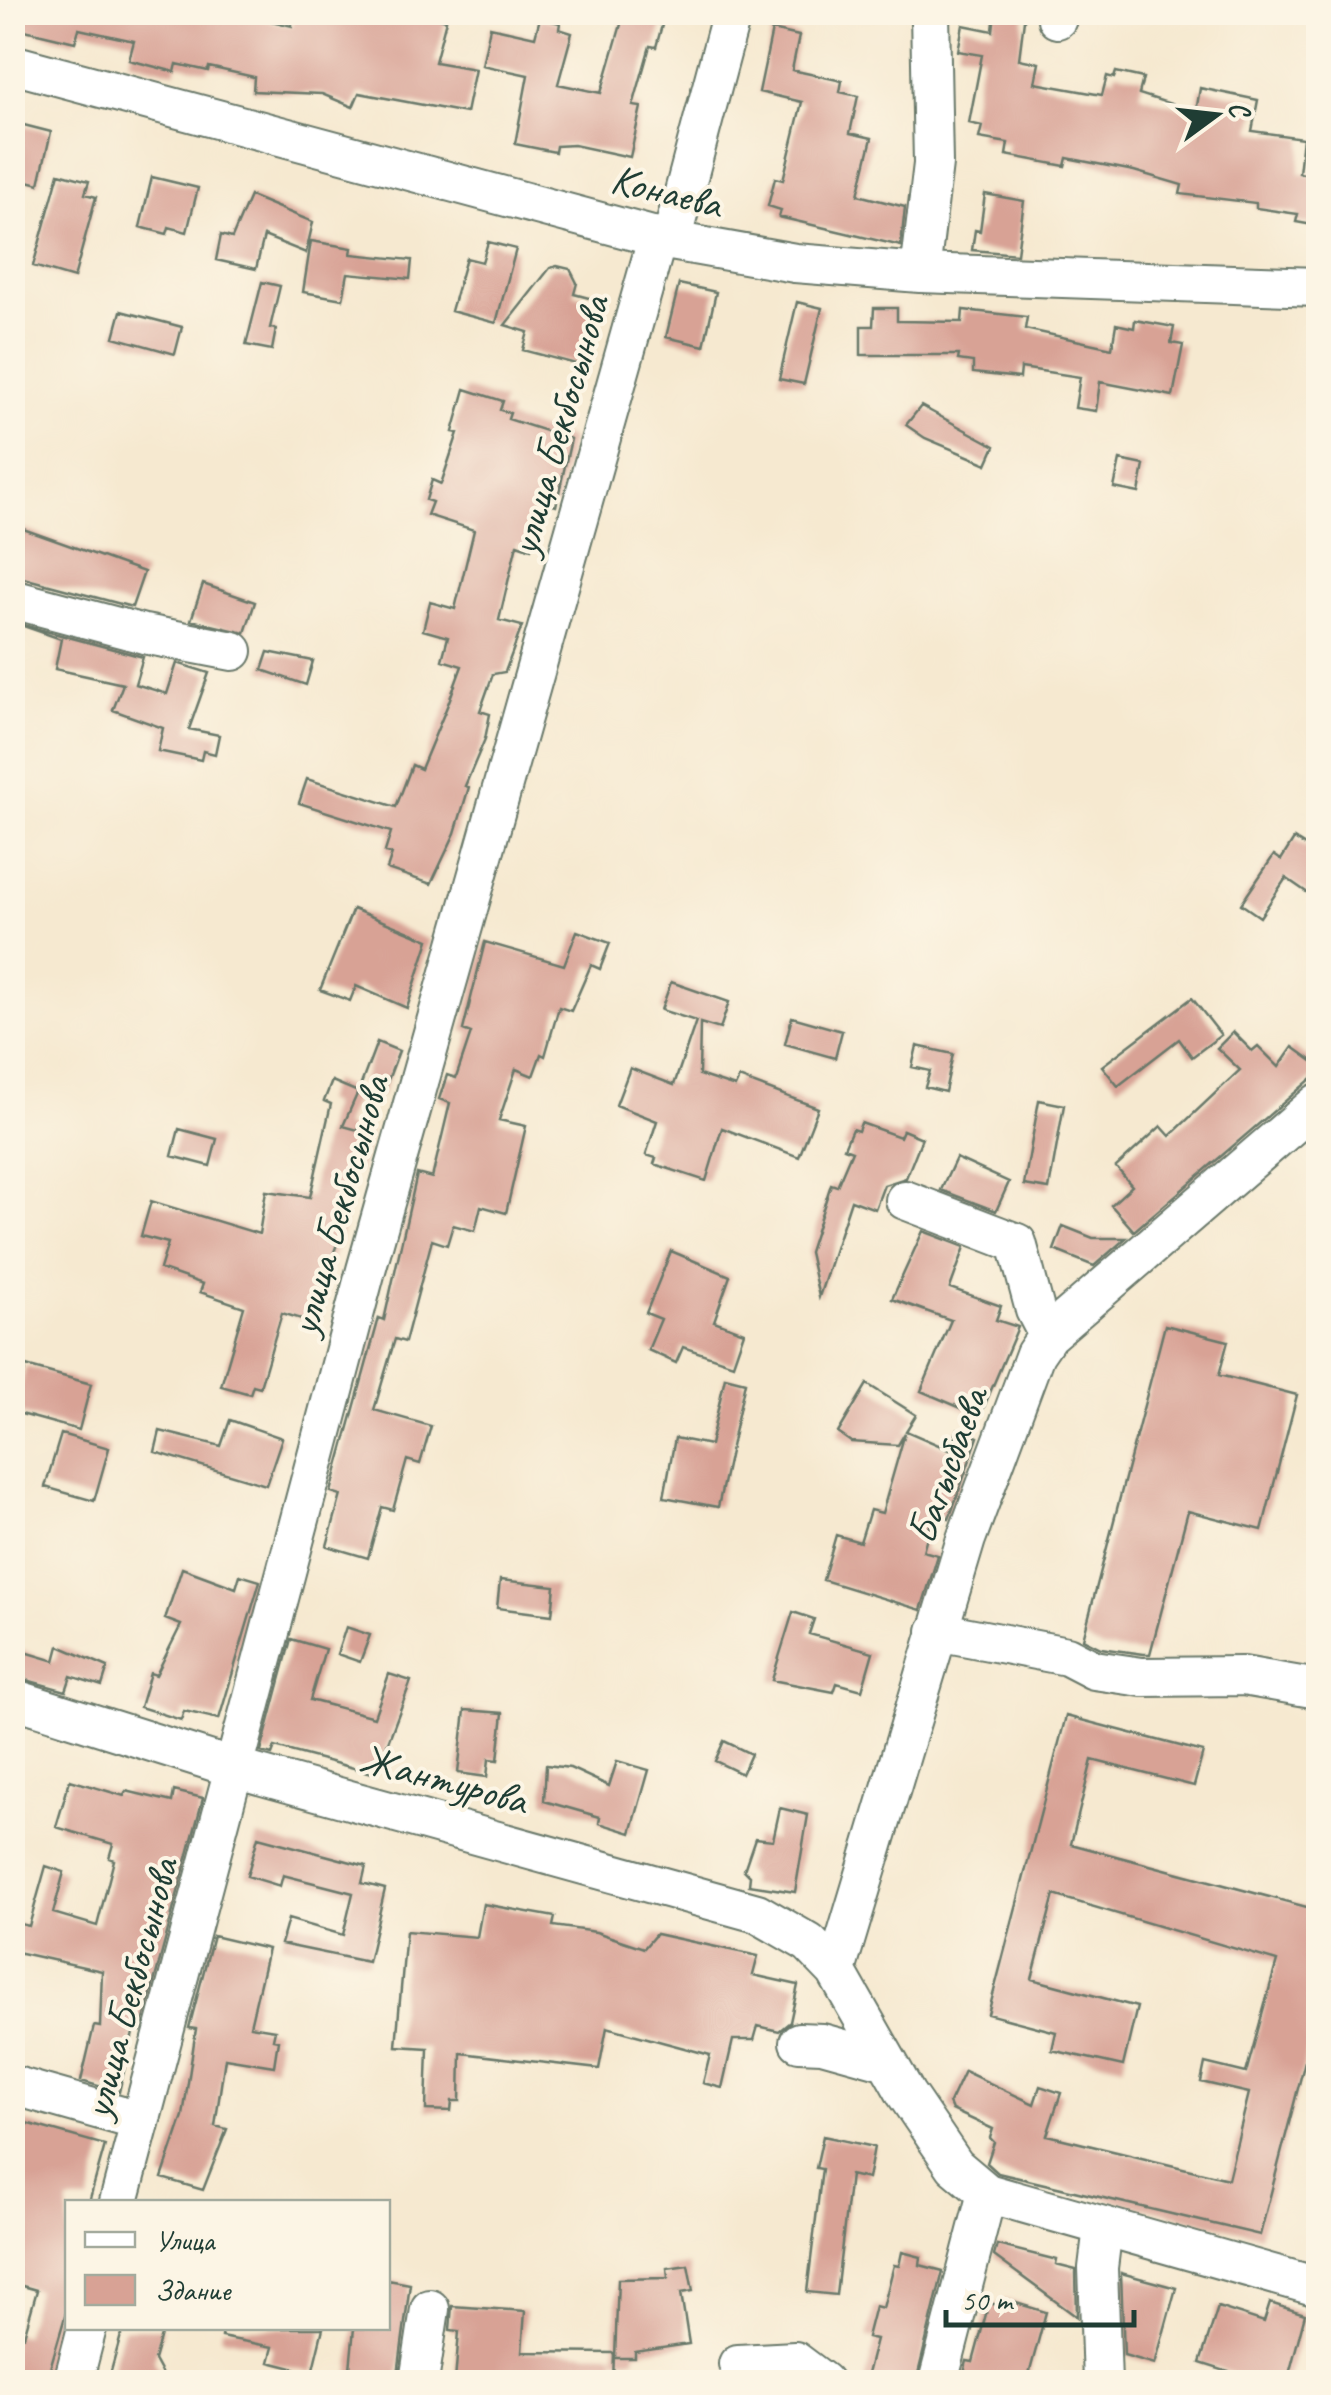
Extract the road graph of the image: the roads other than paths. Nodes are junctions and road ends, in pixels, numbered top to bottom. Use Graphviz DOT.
graph roads {
  1 [pos="732,12"];
  2 [pos="930,12"];
  3 [pos="12,64"];
  4 [pos="665,238"];
  5 [pos="920,272"];
  6 [pos="1318,288"];
  7 [pos="12,599"];
  8 [pos="233,650"];
  9 [pos="1318,1104"];
  10 [pos="904,1200"];
  11 [pos="1048,1336"];
  12 [pos="937,1631"];
  13 [pos="1318,1689"];
  14 [pos="12,1698"];
  15 [pos="234,1768"];
  16 [pos="836,1972"];
  17 [pos="799,2042"];
  18 [pos="887,2061"];
  19 [pos="12,2085"];
  20 [pos="139,2121"];
  21 [pos="988,2193"];
  22 [pos="119,2200"];
  23 [pos="1103,2227"];
  24 [pos="1318,2287"];
  25 [pos="430,2310"];
  26 [pos="86,2330"];
  27 [pos="738,2364"];
  28 [pos="73,2382"];
  29 [pos="420,2382"];
  30 [pos="823,2382"];
  31 [pos="938,2382"];
  32 [pos="1102,2382"];
  1 -- 4 [label="street, улица Бекбосынова"];
  2 -- 5 [label="street"];
  3 -- 4 [label="street, Конаева"];
  4 -- 5 [label="street, Конаева"];
  4 -- 15 [label="street, улица Бекбосынова"];
  5 -- 6 [label="street, Конаева"];
  7 -- 8 [label="street"];
  9 -- 11 [label="street, Багысбаева"];
  10 -- 11 [label="street"];
  11 -- 12 [label="street, Багысбаева"];
  12 -- 13 [label="street"];
  12 -- 16 [label="street, Багысбаева"];
  14 -- 15 [label="street, Жантурова"];
  15 -- 16 [label="street, Жантурова"];
  15 -- 20 [label="street, улица Бекбосынова"];
  16 -- 18 [label="street, Жантурова"];
  17 -- 18 [label="street"];
  18 -- 21 [label="street, Жантурова"];
  19 -- 20 [label="street"];
  20 -- 22 [label="street, улица Бекбосынова"];
  21 -- 23 [label="street"];
  21 -- 31 [label="street"];
  23 -- 24 [label="street"];
  23 -- 32 [label="street"];
  25 -- 29 [label="street"];
  26 -- 28 [label="street"];
  27 -- 30 [label="street"];
}
